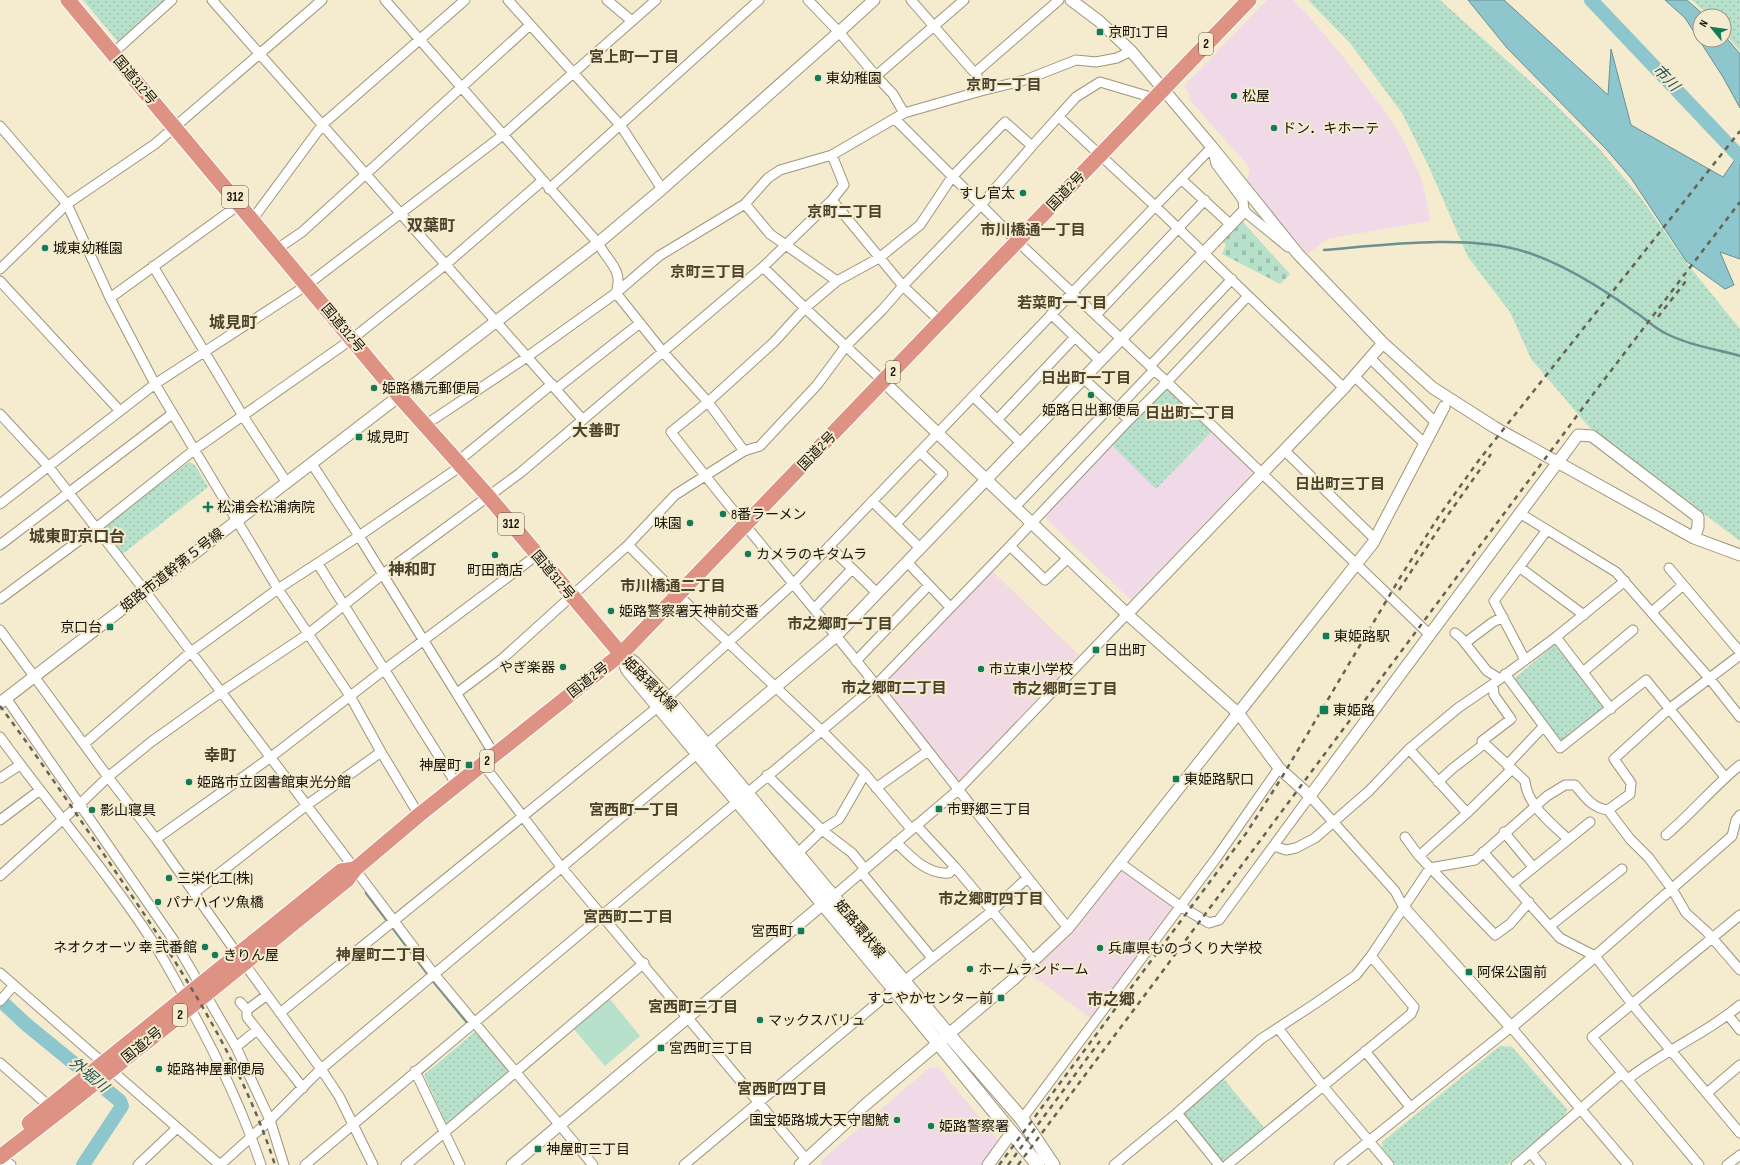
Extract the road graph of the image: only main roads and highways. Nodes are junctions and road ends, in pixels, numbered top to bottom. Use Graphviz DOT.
graph roads {
  1 [pos="68,0"];
  2 [pos="1249,0"];
  3 [pos="621,654"];
  4 [pos="742,797"];
  5 [pos="828,901"];
  6 [pos="899,985"];
  7 [pos="108,1066"];
  8 [pos="0,1146"];
  9 [pos="0,1157"];
  10 [pos="1037,1165"];
  11 [pos="1053,1165"];
  1 -- 3 [label="highway, 国道312号 / 312"];
  2 -- 3 [label="highway, 国道2号 / 2"];
  3 -- 4 [label="main road, 姫路環状線"];
  3 -- 7 [label="highway, 国道2号 / 2"];
  4 -- 5 [label="main road, 姫路環状線"];
  4 -- 5 [label="main road, 姫路環状線"];
  5 -- 6 [label="main road, 姫路環状線"];
  6 -- 10 [label="main road, 姫路環状線"];
  6 -- 11 [label="main road, 姫路環状線"];
  7 -- 8 [label="highway, 国道2号 / 2"];
  7 -- 9 [label="highway, 国道2号 / 2"];
}
